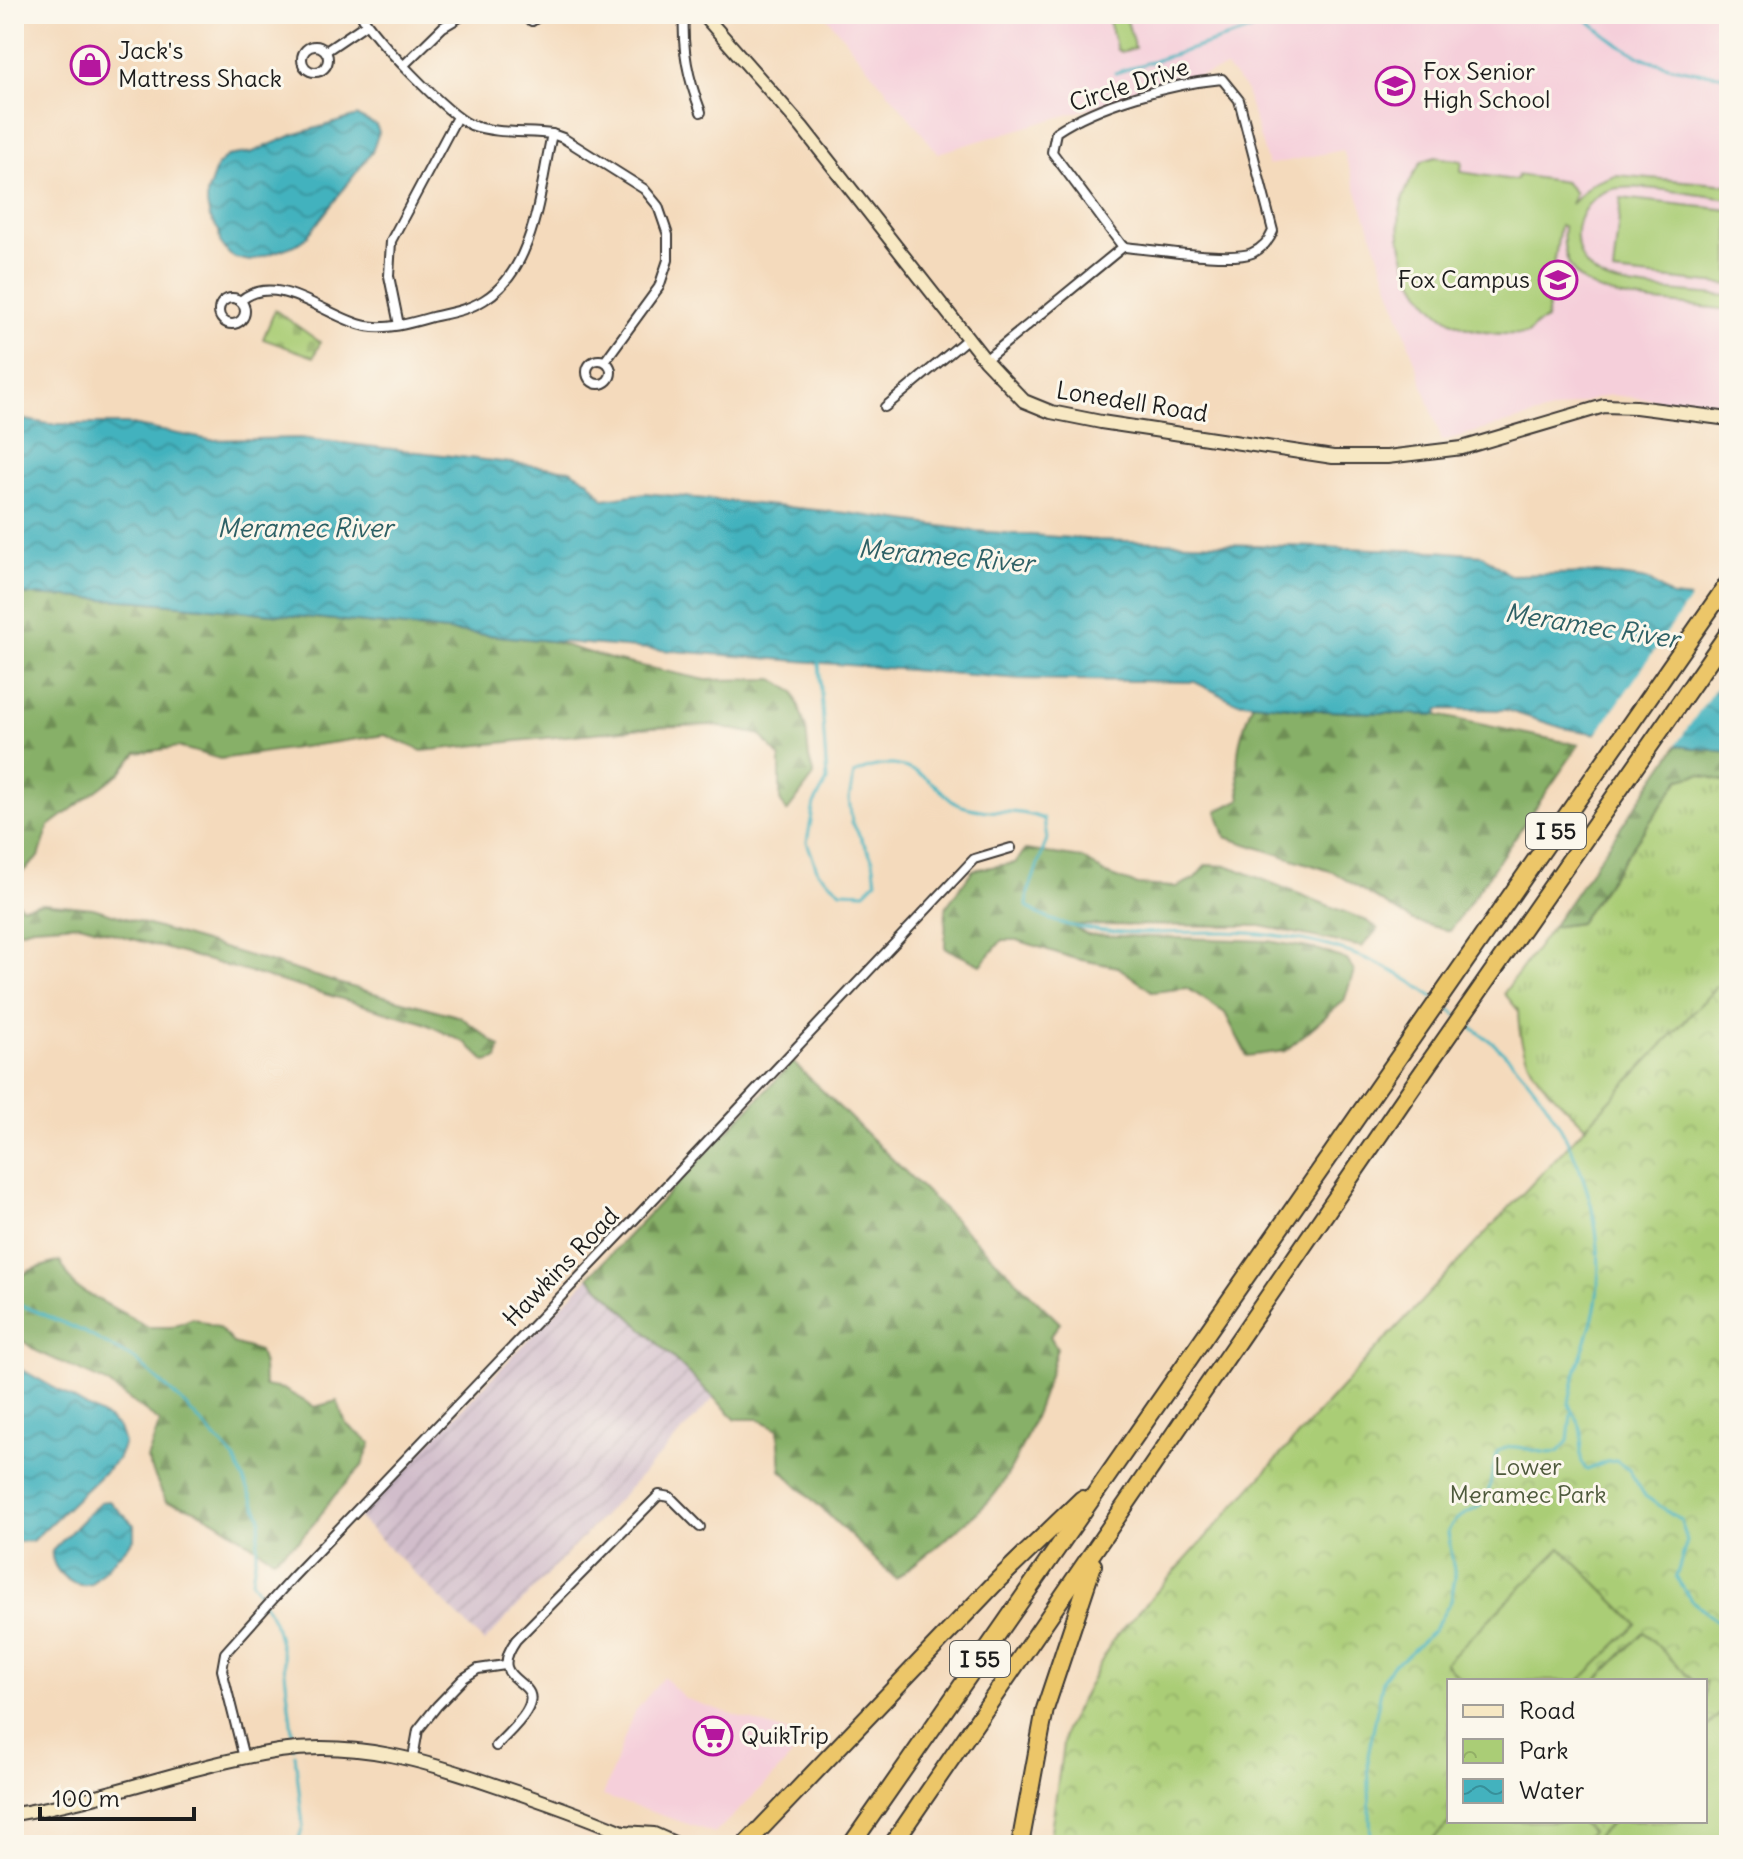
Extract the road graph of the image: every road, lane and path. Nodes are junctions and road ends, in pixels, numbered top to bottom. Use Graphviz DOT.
graph roads {
  1 [pos="361,14"];
  2 [pos="465,14"];
  3 [pos="520,14"];
  4 [pos="542,14"];
  5 [pos="684,14"];
  6 [pos="703,14"];
  7 [pos="366,24"];
  8 [pos="326,51"];
  9 [pos="405,64"];
  10 [pos="701,112"];
  11 [pos="457,117"];
  12 [pos="552,134"];
  13 [pos="1123,247"];
  14 [pos="240,301"];
  15 [pos="399,325"];
  16 [pos="967,339"];
  17 [pos="985,360"];
  18 [pos="605,361"];
  19 [pos="885,407"];
  20 [pos="1729,419"];
  21 [pos="1729,582"];
  22 [pos="1729,632"];
  23 [pos="1011,848"];
  24 [pos="1109,1473"];
  25 [pos="700,1527"];
  26 [pos="1099,1547"];
  27 [pos="505,1665"];
  28 [pos="496,1746"];
  29 [pos="244,1758"];
  30 [pos="413,1758"];
  31 [pos="14,1814"];
  32 [pos="623,1832"];
  33 [pos="616,1845"];
  34 [pos="640,1845"];
  35 [pos="679,1845"];
  36 [pos="745,1845"];
  37 [pos="851,1845"];
  38 [pos="892,1845"];
  39 [pos="1020,1845"];
  1 -- 7 [label="street"];
  2 -- 9 [label="street"];
  3 -- 4 [label="street"];
  5 -- 10 [label="street"];
  6 -- 16 [label="street, Lonedell Road"];
  7 -- 8 [label="street"];
  7 -- 9 [label="street"];
  9 -- 11 [label="street"];
  11 -- 12 [label="street"];
  11 -- 15 [label="street"];
  12 -- 15 [label="street"];
  12 -- 18 [label="street"];
  13 -- 13 [label="street, Circle Drive"];
  13 -- 17 [label="street"];
  14 -- 15 [label="street"];
  16 -- 17 [label="street, Lonedell Road"];
  16 -- 19 [label="street"];
  17 -- 20 [label="street, Lonedell Road"];
  21 -- 24 [label="highway, I 55"];
  22 -- 26 [label="highway, I 55"];
  23 -- 29 [label="street, Hawkins Road"];
  24 -- 36 [label="highway"];
  24 -- 37 [label="highway, I 55"];
  25 -- 27 [label="street"];
  26 -- 38 [label="highway, I 55"];
  26 -- 39 [label="highway"];
  27 -- 28 [label="street"];
  27 -- 30 [label="street"];
  29 -- 30 [label="street"];
  29 -- 31 [label="street"];
  30 -- 32 [label="street"];
  32 -- 33 [label="street"];
  32 -- 34 [label="street"];
  32 -- 35 [label="street"];
}
